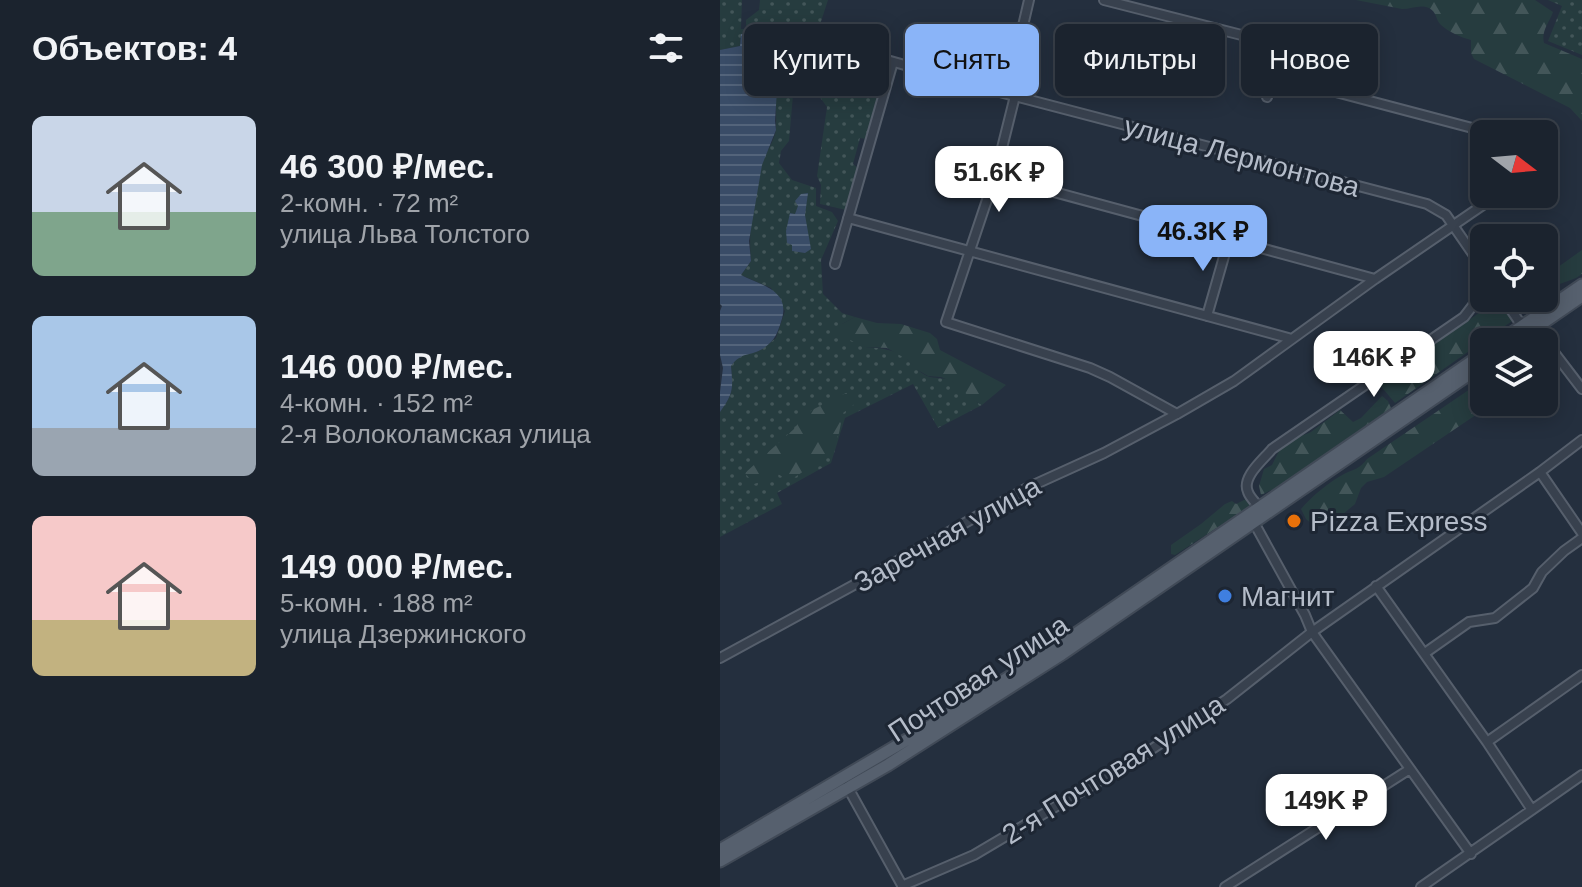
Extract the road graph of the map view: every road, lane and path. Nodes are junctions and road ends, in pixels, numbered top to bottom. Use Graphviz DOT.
graph roads {
  1 [pos="1029,0"];
  2 [pos="1104,0"];
  3 [pos="1024,24"];
  4 [pos="1241,35"];
  5 [pos="889,61"];
  6 [pos="893,62"];
  7 [pos="905,65"];
  8 [pos="1011,96"];
  9 [pos="1015,96"];
  10 [pos="1351,96"];
  11 [pos="1470,127"];
  12 [pos="995,176"];
  13 [pos="1479,208"];
  14 [pos="848,218"];
  15 [pos="1454,226"];
  16 [pos="1229,239"];
  17 [pos="1470,249"];
  18 [pos="970,251"];
  19 [pos="835,264"];
  20 [pos="1375,279"];
  21 [pos="1582,285"];
  22 [pos="1582,296"];
  23 [pos="1470,309"];
  24 [pos="1513,312"];
  25 [pos="1207,316"];
  26 [pos="1529,327"];
  27 [pos="1292,339"];
  28 [pos="1470,363"];
  29 [pos="1470,373"];
  30 [pos="1582,389"];
  31 [pos="1177,414"];
  32 [pos="1582,440"];
  33 [pos="1540,472"];
  34 [pos="1254,515"];
  35 [pos="1582,536"];
  36 [pos="1376,586"];
  37 [pos="1312,632"];
  38 [pos="1425,653"];
  39 [pos="720,658"];
  40 [pos="1582,675"];
  41 [pos="1487,742"];
  42 [pos="1410,769"];
  43 [pos="1582,775"];
  44 [pos="845,783"];
  45 [pos="1532,810"];
  46 [pos="720,850"];
  47 [pos="1471,854"];
  48 [pos="720,861"];
  49 [pos="902,886"];
  50 [pos="1225,887"];
  51 [pos="1421,887"];
  1 -- 3 [label="street"];
  2 -- 4 [label="street"];
  5 -- 6 [label="street, улица Лермонтова"];
  6 -- 7 [label="street, улица Лермонтова"];
  6 -- 14 [label="street"];
  8 -- 12 [label="street"];
  9 -- 15 [label="street, улица Лермонтова"];
  10 -- 11 [label="street"];
  12 -- 16 [label="street"];
  12 -- 18 [label="street"];
  13 -- 15 [label="street, Заречная улица"];
  14 -- 18 [label="street"];
  14 -- 19 [label="street"];
  15 -- 17 [label="street, улица Лермонтова"];
  15 -- 20 [label="street, Заречная улица"];
  16 -- 20 [label="street"];
  16 -- 25 [label="street"];
  18 -- 25 [label="street"];
  18 -- 31 [label="street"];
  20 -- 27 [label="street, Заречная улица"];
  21 -- 26 [label="main road"];
  22 -- 26 [label="main road"];
  23 -- 34 [label="street"];
  24 -- 26 [label="street"];
  25 -- 27 [label="street"];
  26 -- 30 [label="street"];
  27 -- 31 [label="street, Заречная улица"];
  28 -- 34 [label="main road"];
  29 -- 34 [label="main road"];
  31 -- 39 [label="street, Заречная улица"];
  32 -- 33 [label="street, 2-я Почтовая улица"];
  33 -- 35 [label="street"];
  33 -- 36 [label="street, 2-я Почтовая улица"];
  34 -- 37 [label="street"];
  34 -- 44 [label="main road, Почтовая улица"];
  35 -- 38 [label="street"];
  36 -- 37 [label="street, 2-я Почтовая улица"];
  36 -- 38 [label="street"];
  37 -- 42 [label="street"];
  37 -- 49 [label="street, 2-я Почтовая улица"];
  38 -- 41 [label="street"];
  40 -- 41 [label="street"];
  41 -- 45 [label="street"];
  42 -- 47 [label="street"];
  42 -- 50 [label="street"];
  43 -- 45 [label="street"];
  44 -- 46 [label="main road, Почтовая улица"];
  44 -- 48 [label="main road, Почтовая улица"];
  44 -- 49 [label="street"];
  45 -- 47 [label="street"];
  47 -- 51 [label="street"];
}
